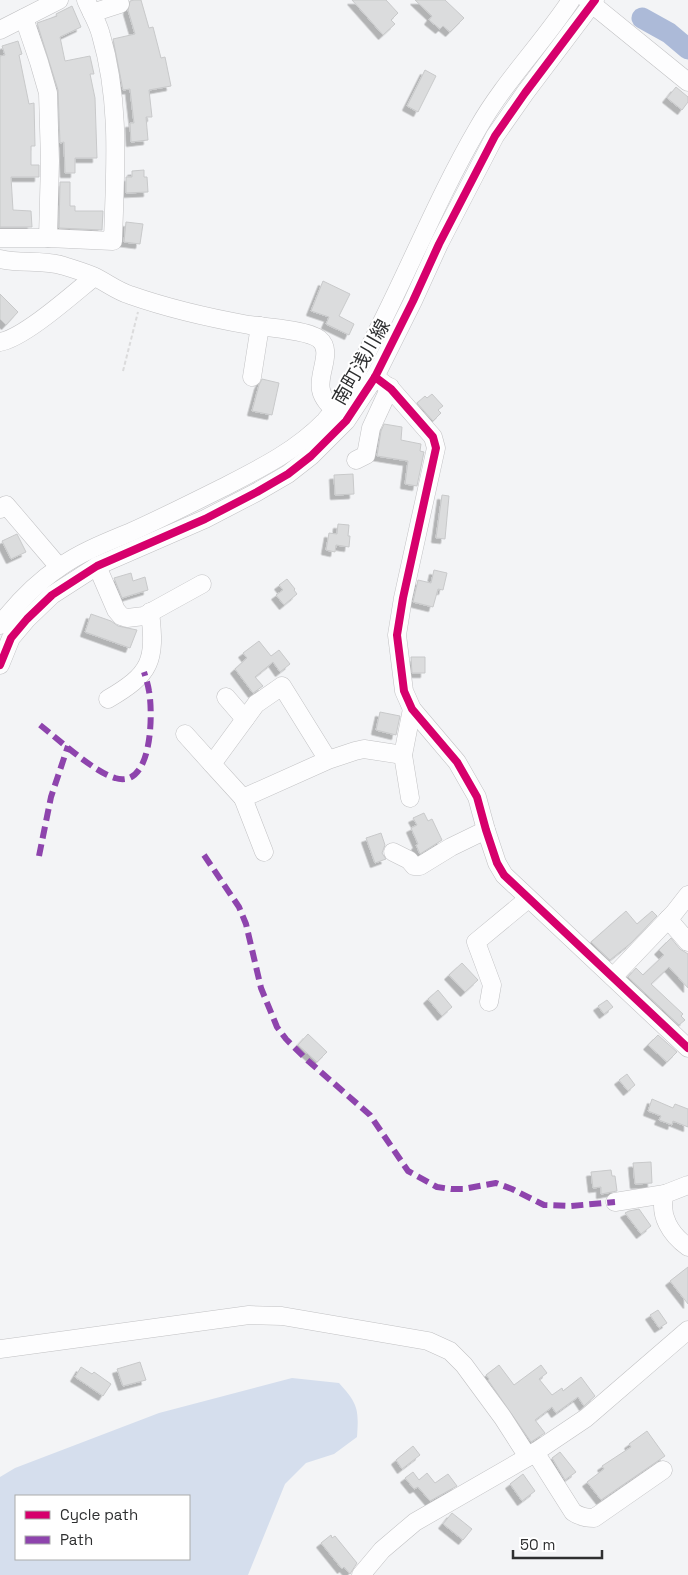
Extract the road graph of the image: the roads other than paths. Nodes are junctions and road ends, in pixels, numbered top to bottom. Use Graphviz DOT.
graph roads {
  1 [pos="59,0"];
  2 [pos="571,0"];
  3 [pos="591,1"];
  4 [pos="120,4"];
  5 [pos="89,6"];
  6 [pos="24,18"];
  7 [pos="0,30"];
  8 [pos="688,82"];
  9 [pos="0,238"];
  10 [pos="48,238"];
  11 [pos="0,259"];
  12 [pos="94,277"];
  13 [pos="260,326"];
  14 [pos="0,342"];
  15 [pos="252,377"];
  16 [pos="375,377"];
  17 [pos="390,387"];
  18 [pos="340,415"];
  19 [pos="356,460"];
  20 [pos="0,509"];
  21 [pos="98,566"];
  22 [pos="59,567"];
  23 [pos="202,584"];
  24 [pos="150,612"];
  25 [pos="0,625"];
  26 [pos="0,665"];
  27 [pos="226,697"];
  28 [pos="108,699"];
  29 [pos="412,709"];
  30 [pos="244,719"];
  31 [pos="185,734"];
  32 [pos="402,755"];
  33 [pos="328,760"];
  34 [pos="212,764"];
  35 [pos="243,798"];
  36 [pos="410,798"];
  37 [pos="486,830"];
  38 [pos="264,852"];
  39 [pos="393,852"];
  40 [pos="688,895"];
  41 [pos="528,899"];
  42 [pos="668,920"];
  43 [pos="688,942"];
  44 [pos="612,977"];
  45 [pos="489,1002"];
  46 [pos="688,1048"];
  47 [pos="688,1185"];
  48 [pos="665,1194"];
  49 [pos="615,1202"];
  50 [pos="688,1247"];
  51 [pos="688,1330"];
  52 [pos="0,1349"];
  53 [pos="531,1455"];
  54 [pos="662,1470"];
  55 [pos="361,1575"];
  1 -- 6 [label="street"];
  2 -- 18 [label="street, 南町浅川線"];
  3 -- 8 [label="street"];
  3 -- 16 [label="street, 南町浅川線"];
  4 -- 5 [label="street"];
  5 -- 10 [label="street"];
  6 -- 7 [label="street"];
  6 -- 10 [label="street"];
  9 -- 10 [label="street"];
  11 -- 12 [label="street"];
  12 -- 13 [label="street"];
  12 -- 14 [label="street"];
  13 -- 15 [label="street"];
  13 -- 18 [label="street"];
  16 -- 17 [label="street"];
  16 -- 18 [label="street, 南町浅川線"];
  17 -- 19 [label="street"];
  17 -- 29 [label="street"];
  18 -- 21 [label="street, 南町浅川線"];
  18 -- 22 [label="street, 南町浅川線"];
  20 -- 22 [label="street"];
  21 -- 24 [label="street"];
  21 -- 26 [label="street, 南町浅川線"];
  22 -- 25 [label="street, 南町浅川線"];
  23 -- 24 [label="street"];
  24 -- 28 [label="street"];
  27 -- 30 [label="street"];
  29 -- 32 [label="street"];
  29 -- 37 [label="street"];
  30 -- 33 [label="street"];
  30 -- 34 [label="street"];
  31 -- 34 [label="street"];
  32 -- 33 [label="street"];
  32 -- 36 [label="street"];
  33 -- 35 [label="street"];
  34 -- 35 [label="street"];
  35 -- 38 [label="street"];
  37 -- 39 [label="street"];
  37 -- 41 [label="street"];
  40 -- 42 [label="street"];
  41 -- 44 [label="street"];
  41 -- 45 [label="street"];
  42 -- 43 [label="street"];
  42 -- 44 [label="street"];
  44 -- 46 [label="street"];
  47 -- 48 [label="street"];
  48 -- 49 [label="street"];
  48 -- 50 [label="street"];
  51 -- 53 [label="street"];
  52 -- 53 [label="street"];
  53 -- 54 [label="street"];
  53 -- 55 [label="street"];
}
